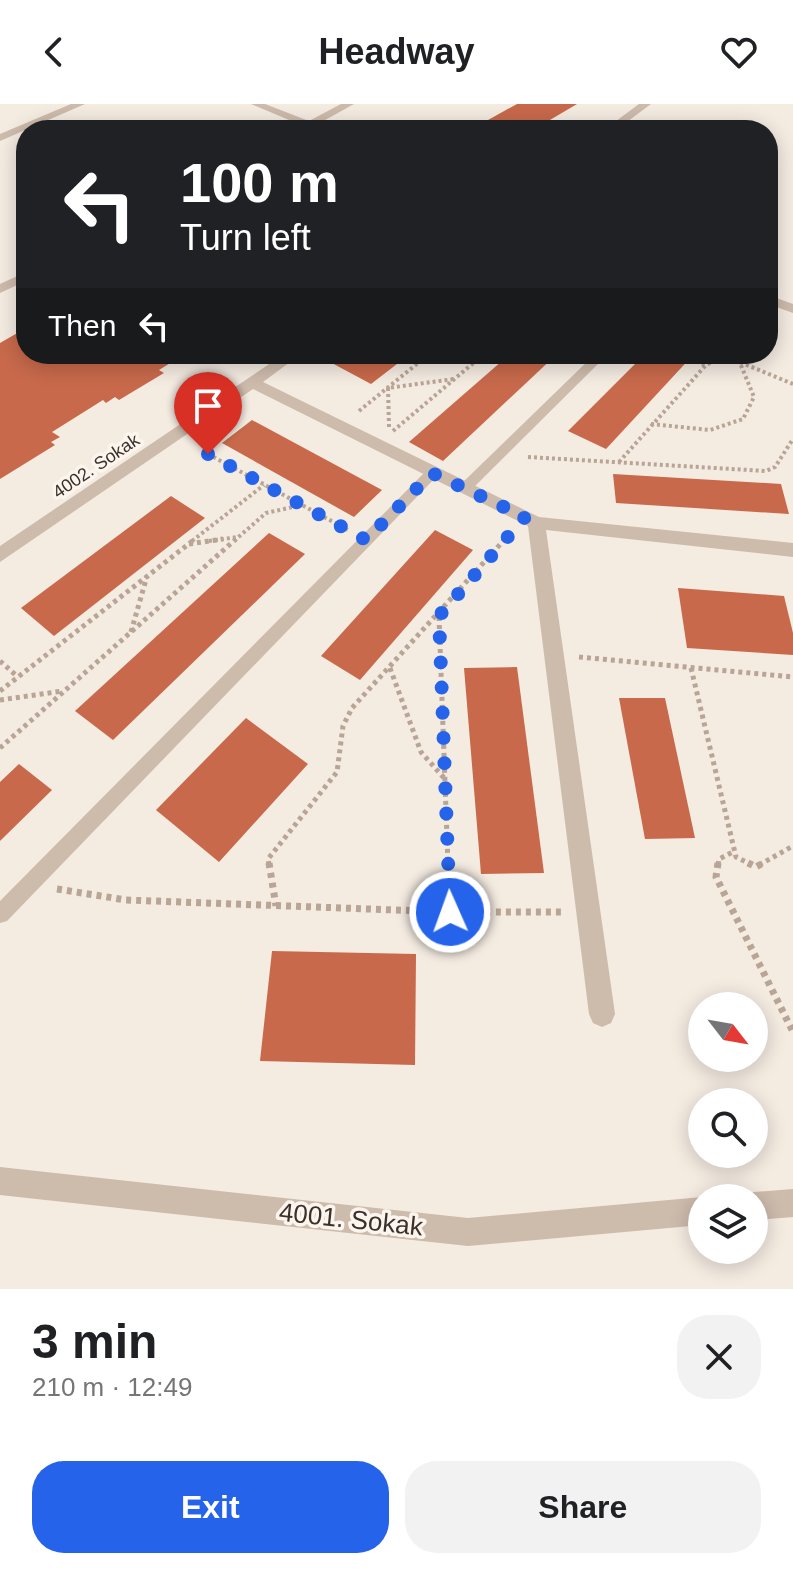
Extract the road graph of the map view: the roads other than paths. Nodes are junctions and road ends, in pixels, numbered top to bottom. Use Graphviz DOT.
graph roads {
  1 [pos="80,104"];
  2 [pos="256,104"];
  3 [pos="349,104"];
  4 [pos="646,104"];
  5 [pos="42,120"];
  6 [pos="289,120"];
  7 [pos="320,120"];
  8 [pos="623,120"];
  9 [pos="280,364"];
  10 [pos="592,364"];
  11 [pos="253,383"];
  12 [pos="432,473"];
  13 [pos="464,489"];
  14 [pos="530,520"];
  15 [pos="793,550"];
  16 [pos="0,555"];
  17 [pos="0,914"];
  18 [pos="602,1014"];
  19 [pos="0,1181"];
  20 [pos="793,1203"];
  21 [pos="768,1205"];
  22 [pos="688,1212"];
  1 -- 5 [label="street"];
  2 -- 6 [label="street"];
  3 -- 7 [label="street"];
  4 -- 8 [label="street"];
  9 -- 11 [label="street, 4002. Sokak"];
  10 -- 13 [label="lane"];
  11 -- 12 [label="street"];
  11 -- 16 [label="street, 4002. Sokak"];
  12 -- 13 [label="street"];
  12 -- 17 [label="lane"];
  13 -- 14 [label="street"];
  14 -- 15 [label="street"];
  14 -- 18 [label="street"];
  19 -- 22 [label="street, 4001. Sokak"];
  20 -- 21 [label="street"];
}
